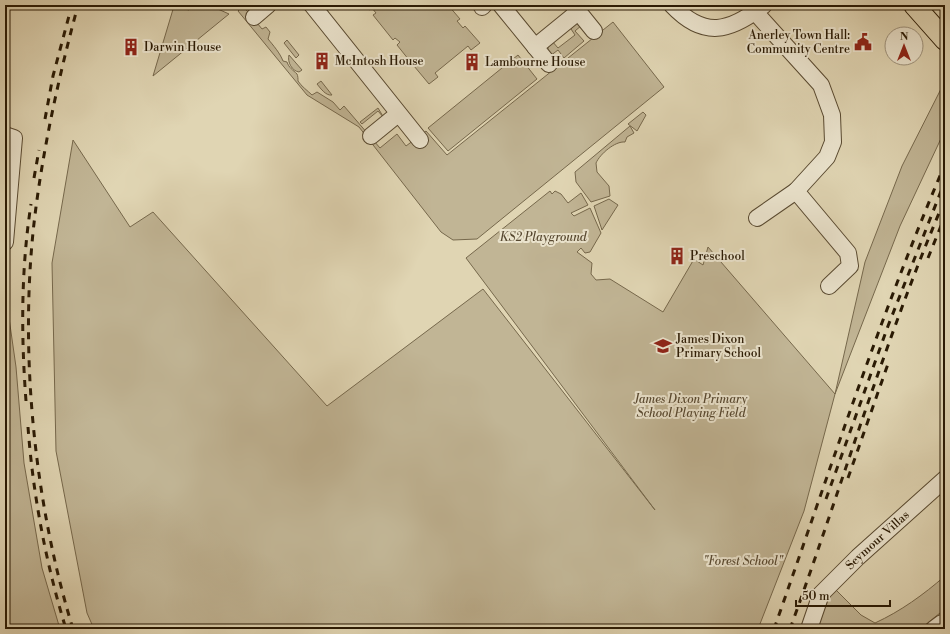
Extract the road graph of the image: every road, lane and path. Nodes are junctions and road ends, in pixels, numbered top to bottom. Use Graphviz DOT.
graph roads {
  1 [pos="268,5"];
  2 [pos="312,5"];
  3 [pos="501,5"];
  4 [pos="672,5"];
  5 [pos="914,5"];
  6 [pos="576,9"];
  7 [pos="760,9"];
  8 [pos="254,16"];
  9 [pos="594,30"];
  10 [pos="945,40"];
  11 [pos="535,47"];
  12 [pos="549,64"];
  13 [pos="398,114"];
  14 [pos="5,134"];
  15 [pos="371,136"];
  16 [pos="420,140"];
  17 [pos="796,191"];
  18 [pos="757,218"];
  19 [pos="5,241"];
  20 [pos="829,286"];
  21 [pos="945,479"];
  22 [pos="809,629"];
  1 -- 8 [label="street"];
  2 -- 13 [label="street"];
  3 -- 11 [label="street"];
  4 -- 7 [label="street"];
  5 -- 10 [label="main road"];
  6 -- 9 [label="street"];
  6 -- 11 [label="street"];
  7 -- 17 [label="street"];
  11 -- 12 [label="street"];
  13 -- 15 [label="street"];
  13 -- 16 [label="street"];
  14 -- 19 [label="street"];
  17 -- 18 [label="street"];
  17 -- 20 [label="street"];
  21 -- 22 [label="street, Seymour Villas"];
}
